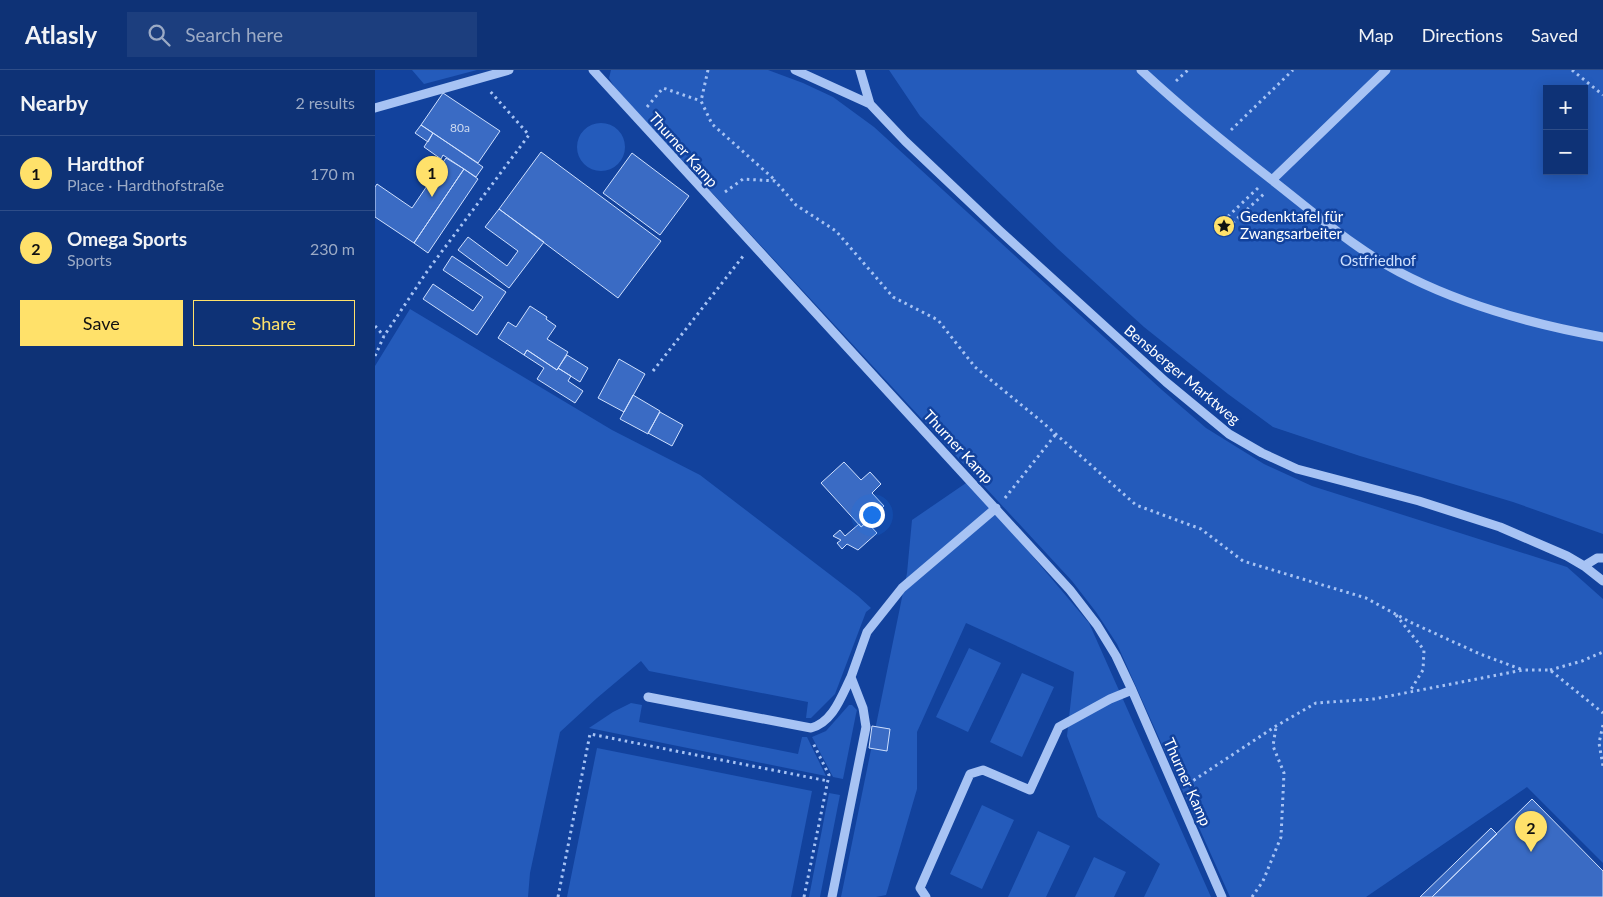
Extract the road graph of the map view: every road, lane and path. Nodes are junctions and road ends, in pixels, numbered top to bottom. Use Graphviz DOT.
graph roads {
  1 [pos="509,70"];
  2 [pos="593,70"];
  3 [pos="708,70"];
  4 [pos="795,70"];
  5 [pos="860,70"];
  6 [pos="1141,70"];
  7 [pos="1293,70"];
  8 [pos="1386,70"];
  9 [pos="1572,70"];
  10 [pos="478,78"];
  11 [pos="1603,95"];
  12 [pos="701,100"];
  13 [pos="870,104"];
  14 [pos="375,108"];
  15 [pos="633,115"];
  16 [pos="1221,140"];
  17 [pos="1272,180"];
  18 [pos="775,181"];
  19 [pos="708,197"];
  20 [pos="753,246"];
  21 [pos="375,326"];
  22 [pos="384,336"];
  23 [pos="1603,337"];
  24 [pos="375,356"];
  25 [pos="653,372"];
  26 [pos="1056,434"];
  27 [pos="996,508"];
  28 [pos="1603,558"];
  29 [pos="1584,566"];
  30 [pos="1603,581"];
  31 [pos="1395,614"];
  32 [pos="1603,652"];
  33 [pos="1523,670"];
  34 [pos="1550,670"];
  35 [pos="851,677"];
  36 [pos="1132,690"];
  37 [pos="1409,691"];
  38 [pos="648,696"];
  39 [pos="1603,713"];
  40 [pos="1603,725"];
  41 [pos="1276,726"];
  42 [pos="811,728"];
  43 [pos="1603,766"];
  44 [pos="828,781"];
  45 [pos="1177,791"];
  46 [pos="558,897"];
  47 [pos="804,897"];
  48 [pos="832,897"];
  49 [pos="926,897"];
  50 [pos="1222,897"];
  51 [pos="1251,897"];
  1 -- 10 [label="street"];
  2 -- 15 [label="street, Thurner Kamp"];
  3 -- 12 [label="path"];
  4 -- 13 [label="street"];
  5 -- 13 [label="street, Bensberger Marktweg"];
  6 -- 16 [label="street"];
  7 -- 16 [label="path"];
  8 -- 17 [label="street"];
  9 -- 11 [label="path"];
  10 -- 14 [label="street"];
  10 -- 22 [label="path"];
  12 -- 15 [label="path"];
  12 -- 18 [label="path"];
  13 -- 29 [label="street, Bensberger Marktweg"];
  15 -- 19 [label="street, Thurner Kamp"];
  16 -- 17 [label="street"];
  17 -- 17 [label="path"];
  17 -- 23 [label="street"];
  18 -- 19 [label="path"];
  18 -- 26 [label="path"];
  19 -- 20 [label="street, Thurner Kamp"];
  20 -- 25 [label="path"];
  20 -- 27 [label="street, Thurner Kamp"];
  21 -- 22 [label="path"];
  22 -- 24 [label="path"];
  26 -- 27 [label="path"];
  26 -- 31 [label="path"];
  27 -- 35 [label="street"];
  27 -- 36 [label="street, Thurner Kamp"];
  28 -- 29 [label="street"];
  29 -- 30 [label="street, Bensberger Marktweg"];
  31 -- 33 [label="path"];
  31 -- 37 [label="path"];
  32 -- 34 [label="path"];
  33 -- 34 [label="path"];
  33 -- 37 [label="path"];
  34 -- 39 [label="path"];
  35 -- 42 [label="street"];
  35 -- 48 [label="street"];
  36 -- 45 [label="street, Thurner Kamp"];
  36 -- 49 [label="street"];
  37 -- 41 [label="path"];
  38 -- 42 [label="street"];
  40 -- 43 [label="path"];
  41 -- 45 [label="path"];
  41 -- 51 [label="path"];
  42 -- 44 [label="path"];
  44 -- 46 [label="path"];
  44 -- 47 [label="path"];
  45 -- 50 [label="street, Thurner Kamp"];
}
